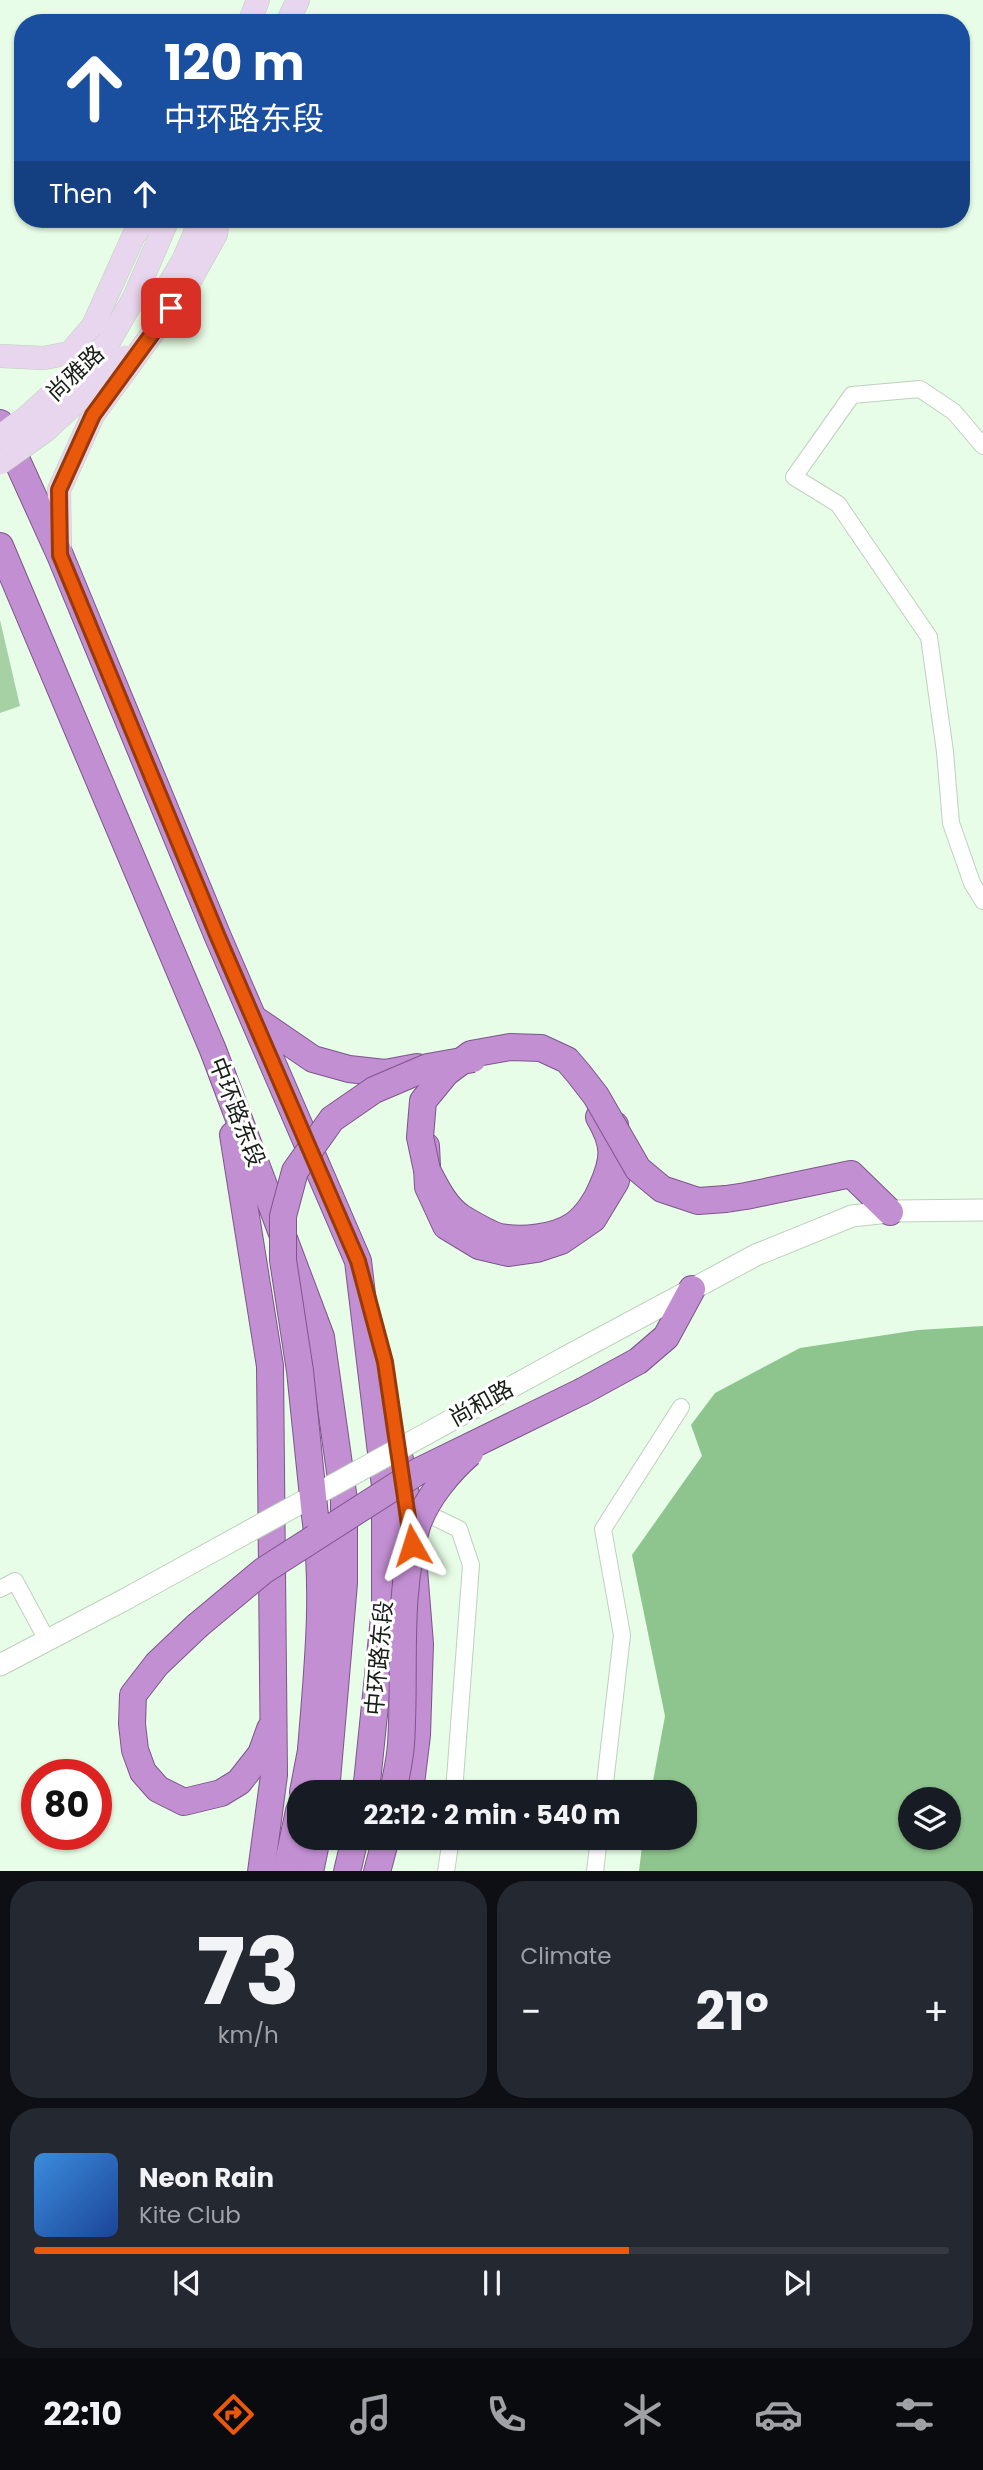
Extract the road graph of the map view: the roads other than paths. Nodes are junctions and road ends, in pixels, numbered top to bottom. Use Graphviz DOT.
graph roads {
  1 [pos="139,228"];
  2 [pos="164,228"];
  3 [pos="197,228"];
  4 [pos="217,228"];
  5 [pos="116,350"];
  6 [pos="0,356"];
  7 [pos="0,423"];
  8 [pos="0,437"];
  9 [pos="983,446"];
  10 [pos="0,463"];
  11 [pos="1,552"];
  12 [pos="60,555"];
  13 [pos="983,901"];
  14 [pos="254,1019"];
  15 [pos="473,1059"];
  16 [pos="224,1079"];
  17 [pos="983,1210"];
  18 [pos="890,1212"];
  19 [pos="358,1261"];
  20 [pos="692,1289"];
  21 [pos="681,1407"];
  22 [pos="489,1437"];
  23 [pos="408,1511"];
  24 [pos="344,1583"];
  25 [pos="0,1589"];
  26 [pos="47,1640"];
  27 [pos="0,1665"];
  28 [pos="274,1718"];
  29 [pos="311,1750"];
  30 [pos="305,1780"];
  31 [pos="327,1780"];
  32 [pos="367,1780"];
  33 [pos="395,1780"];
  34 [pos="411,1780"];
  35 [pos="455,1780"];
  36 [pos="605,1780"];
  37 [pos="291,1850"];
  38 [pos="314,1850"];
  39 [pos="352,1850"];
  40 [pos="383,1850"];
  41 [pos="400,1850"];
  42 [pos="449,1850"];
  43 [pos="597,1850"];
  44 [pos="261,1871"];
  45 [pos="286,1871"];
  46 [pos="310,1871"];
  47 [pos="347,1871"];
  48 [pos="377,1871"];
  49 [pos="396,1871"];
  50 [pos="446,1871"];
  51 [pos="594,1871"];
  1 -- 6 [label="main road"];
  2 -- 5 [label="main road, 尚雅路"];
  3 -- 5 [label="main road, 尚雅路"];
  4 -- 12 [label="main road"];
  5 -- 8 [label="main road, 尚雅路, bridge"];
  5 -- 10 [label="main road, 尚雅路, bridge"];
  7 -- 12 [label="highway, 中环路东段"];
  9 -- 13 [label="street"];
  11 -- 16 [label="highway, 中环路东段"];
  12 -- 14 [label="highway, 中环路东段"];
  14 -- 15 [label="highway, bridge"];
  14 -- 19 [label="highway, 中环路东段"];
  15 -- 18 [label="highway, bridge"];
  15 -- 29 [label="highway, bridge"];
  16 -- 24 [label="highway, 中环路东段"];
  16 -- 28 [label="highway"];
  17 -- 18 [label="street, 尚和路"];
  18 -- 20 [label="street, 尚和路"];
  19 -- 23 [label="highway"];
  19 -- 32 [label="highway, 中环路东段"];
  20 -- 22 [label="highway, bridge"];
  20 -- 26 [label="street, 尚和路, bridge"];
  21 -- 36 [label="street"];
  22 -- 28 [label="highway, bridge"];
  22 -- 33 [label="highway, bridge"];
  23 -- 34 [label="highway"];
  23 -- 35 [label="street"];
  24 -- 29 [label="highway"];
  24 -- 31 [label="highway, 中环路东段"];
  25 -- 26 [label="street"];
  26 -- 27 [label="street, 尚和路"];
  28 -- 44 [label="highway"];
  29 -- 30 [label="highway"];
  37 -- 45 [label="highway"];
  38 -- 46 [label="highway"];
  39 -- 47 [label="highway"];
  40 -- 48 [label="highway"];
  41 -- 49 [label="highway"];
  42 -- 50 [label="street"];
  43 -- 51 [label="street"];
}
